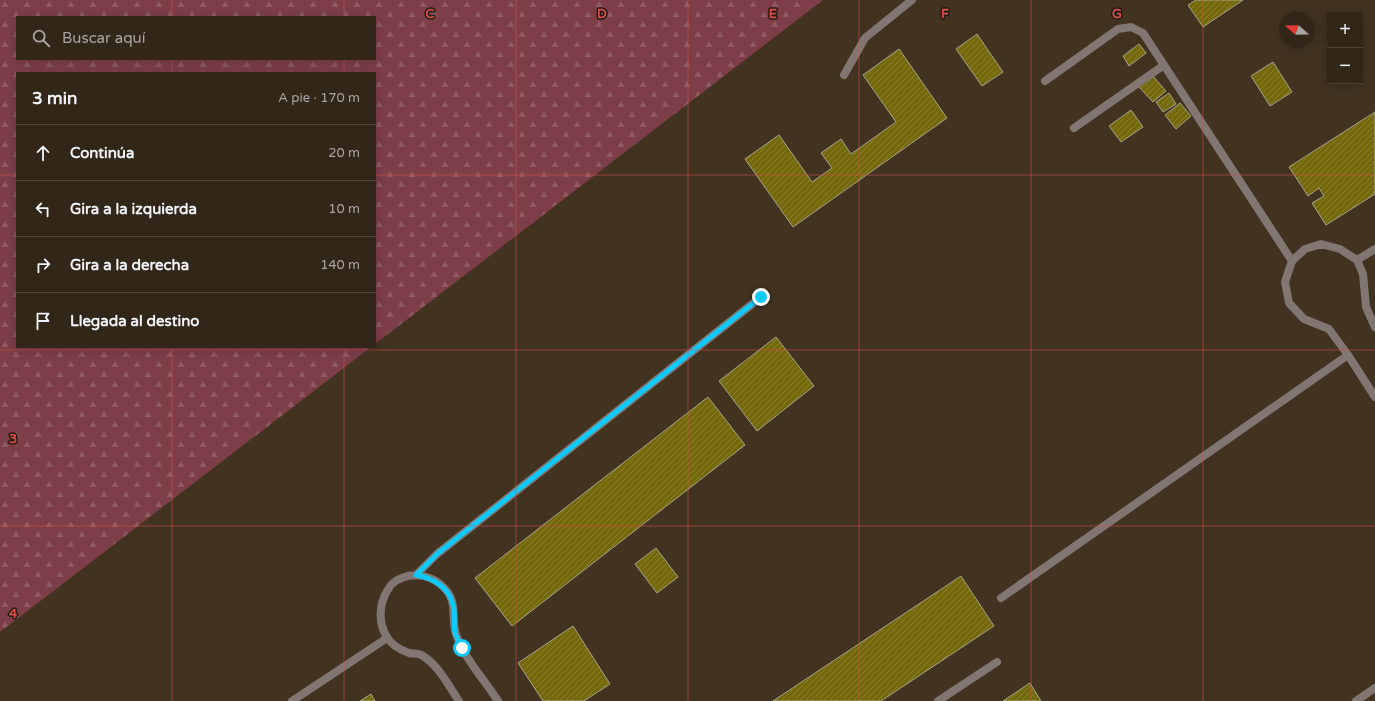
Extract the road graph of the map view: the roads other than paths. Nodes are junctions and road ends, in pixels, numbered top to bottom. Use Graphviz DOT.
graph roads {
  1 [pos="912,0"];
  2 [pos="1164,65"];
  3 [pos="844,75"];
  4 [pos="1045,81"];
  5 [pos="1074,128"];
  6 [pos="1375,249"];
  7 [pos="1357,260"];
  8 [pos="1292,261"];
  9 [pos="761,297"];
  10 [pos="1375,327"];
  11 [pos="1348,355"];
  12 [pos="1375,397"];
  13 [pos="416,575"];
  14 [pos="1001,598"];
  15 [pos="387,638"];
  16 [pos="997,662"];
  17 [pos="1375,688"];
  18 [pos="292,701"];
  19 [pos="459,701"];
  20 [pos="498,701"];
  21 [pos="938,701"];
  22 [pos="1356,701"];
  1 -- 3 [label="street"];
  2 -- 4 [label="street"];
  2 -- 5 [label="street"];
  2 -- 8 [label="street"];
  6 -- 7 [label="street"];
  7 -- 8 [label="street"];
  7 -- 10 [label="street"];
  8 -- 11 [label="street"];
  9 -- 13 [label="street"];
  11 -- 12 [label="street"];
  11 -- 14 [label="street"];
  13 -- 15 [label="street"];
  13 -- 20 [label="street"];
  15 -- 18 [label="street"];
  15 -- 19 [label="street"];
  16 -- 21 [label="street"];
  17 -- 22 [label="street"];
}
